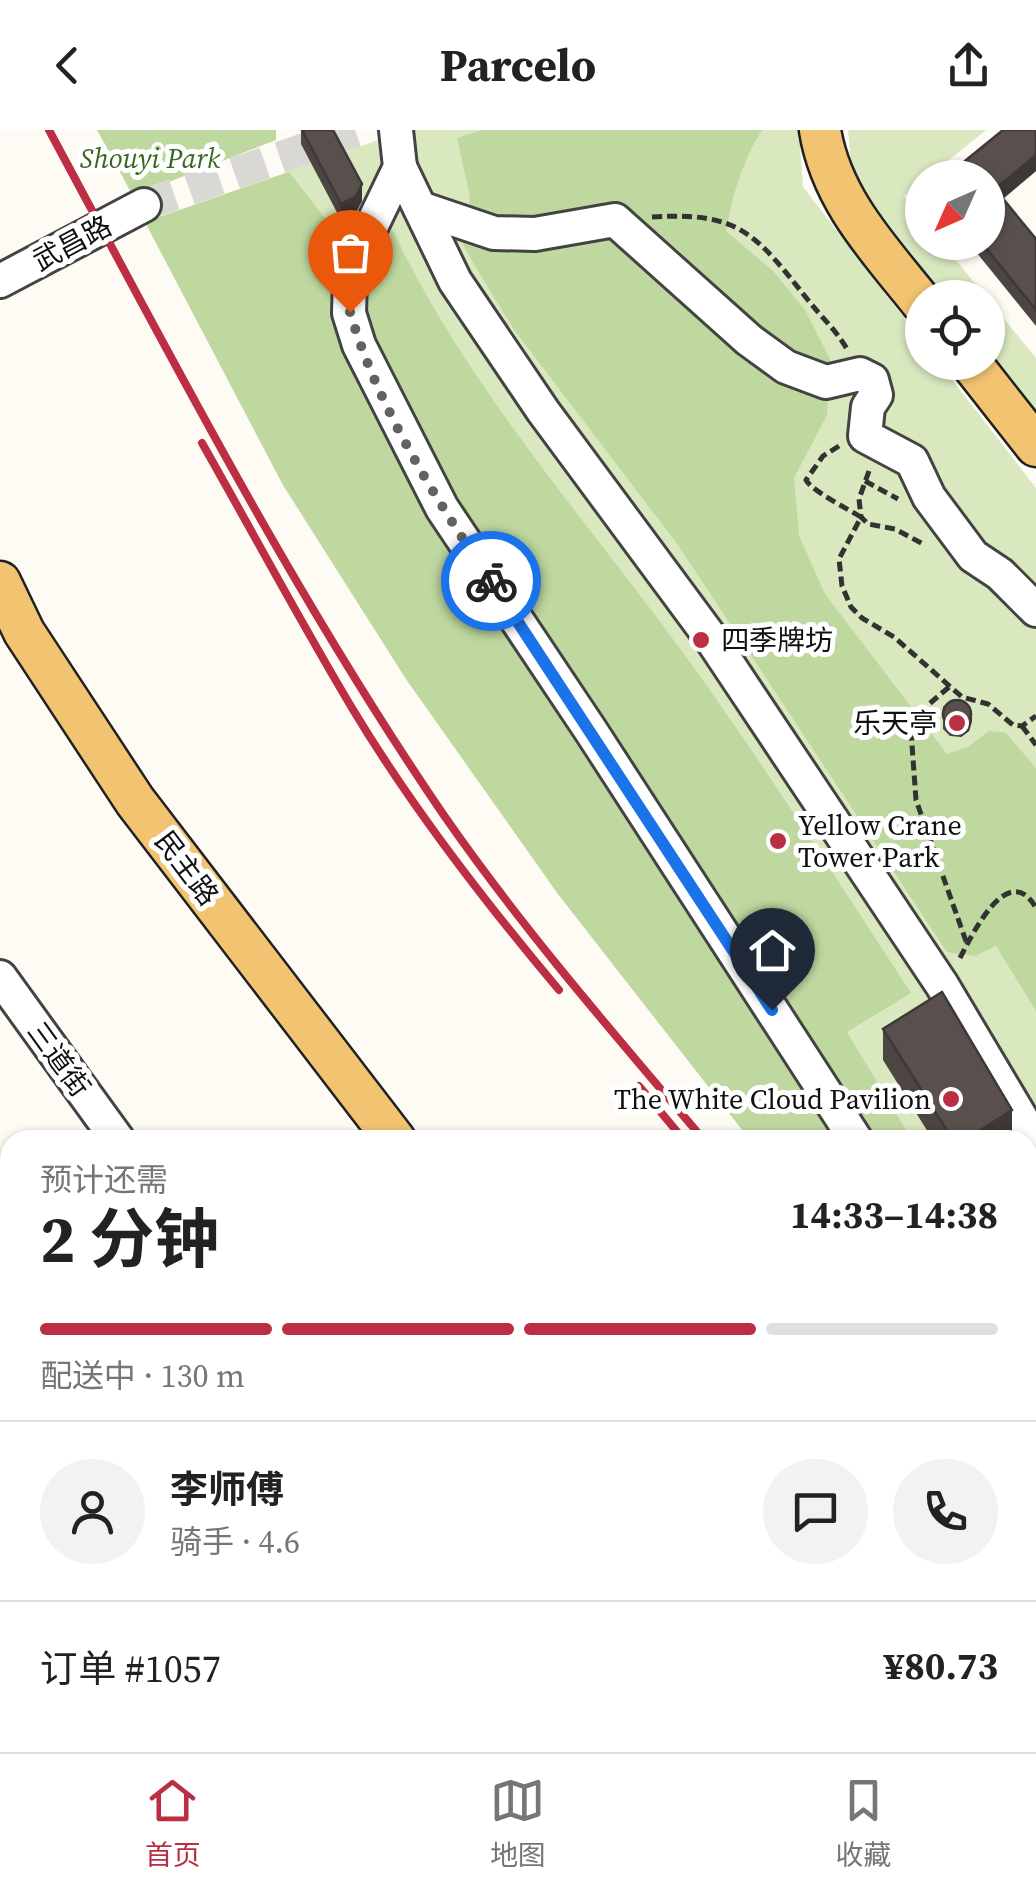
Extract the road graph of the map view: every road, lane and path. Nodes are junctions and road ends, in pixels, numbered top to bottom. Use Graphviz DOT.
graph roads {
  1 [pos="396,130"];
  2 [pos="820,130"];
  3 [pos="400,166"];
  4 [pos="144,205"];
  5 [pos="420,208"];
  6 [pos="615,220"];
  7 [pos="905,280"];
  8 [pos="0,281"];
  9 [pos="848,377"];
  10 [pos="984,380"];
  11 [pos="877,442"];
  12 [pos="1036,446"];
  13 [pos="865,481"];
  14 [pos="901,501"];
  15 [pos="861,517"];
  16 [pos="923,544"];
  17 [pos="0,582"];
  18 [pos="1036,610"];
  19 [pos="0,642"];
  20 [pos="950,687"];
  21 [pos="1036,716"];
  22 [pos="1022,726"];
  23 [pos="1036,745"];
  24 [pos="1036,908"];
  25 [pos="967,944"];
  26 [pos="0,977"];
  27 [pos="942,985"];
  28 [pos="111,1130"];
  29 [pos="354,1130"];
  30 [pos="387,1130"];
  31 [pos="850,1130"];
  32 [pos="1028,1130"];
  1 -- 3 [label="street"];
  2 -- 7 [label="main road"];
  3 -- 5 [label="street"];
  3 -- 31 [label="street"];
  4 -- 8 [label="street, 武昌路"];
  5 -- 6 [label="street"];
  5 -- 27 [label="street"];
  6 -- 9 [label="street"];
  6 -- 9 [label="path"];
  9 -- 11 [label="street"];
  10 -- 12 [label="main road"];
  11 -- 13 [label="path"];
  11 -- 15 [label="path"];
  11 -- 18 [label="street"];
  13 -- 14 [label="path"];
  13 -- 15 [label="path"];
  15 -- 16 [label="path"];
  15 -- 20 [label="path"];
  17 -- 30 [label="main road, 民主路"];
  19 -- 29 [label="main road, 民主路"];
  20 -- 22 [label="path"];
  20 -- 25 [label="path"];
  21 -- 22 [label="path"];
  22 -- 23 [label="path"];
  24 -- 25 [label="path"];
  25 -- 27 [label="path"];
  26 -- 28 [label="street, 三道街"];
  27 -- 32 [label="street"];
}
